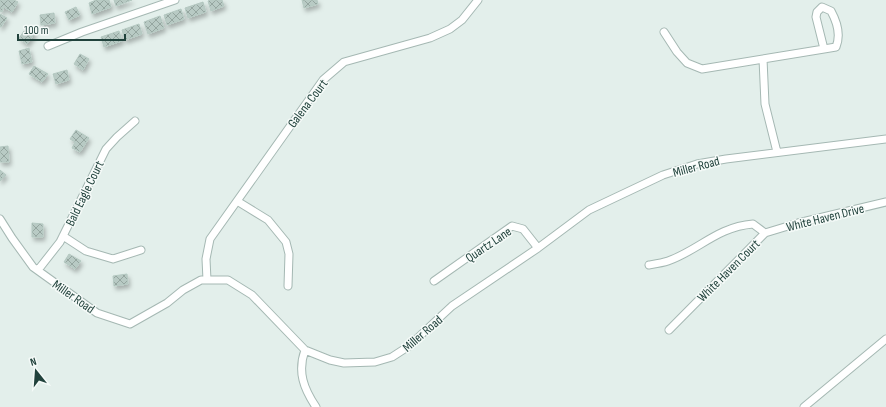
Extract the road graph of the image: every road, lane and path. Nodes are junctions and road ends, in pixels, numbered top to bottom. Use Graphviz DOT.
graph roads {
  1 [pos="175,0"];
  2 [pos="478,0"];
  3 [pos="664,32"];
  4 [pos="48,46"];
  5 [pos="824,49"];
  6 [pos="763,59"];
  7 [pos="135,121"];
  8 [pos="886,139"];
  9 [pos="777,152"];
  10 [pos="237,201"];
  11 [pos="886,202"];
  12 [pos="0,219"];
  13 [pos="765,233"];
  14 [pos="63,236"];
  15 [pos="538,248"];
  16 [pos="141,250"];
  17 [pos="649,265"];
  18 [pos="38,270"];
  19 [pos="207,280"];
  20 [pos="434,281"];
  21 [pos="288,286"];
  22 [pos="669,330"];
  23 [pos="886,339"];
  24 [pos="305,350"];
  25 [pos="316,407"];
  26 [pos="804,407"];
  1 -- 4 [label="street"];
  2 -- 10 [label="street, Galena Court"];
  3 -- 6 [label="street"];
  5 -- 5 [label="street"];
  5 -- 6 [label="street"];
  6 -- 9 [label="street"];
  7 -- 14 [label="street, Bald Eagle Court"];
  8 -- 9 [label="street, Miller Road"];
  9 -- 15 [label="street, Miller Road"];
  10 -- 19 [label="street, Galena Court"];
  10 -- 21 [label="street"];
  11 -- 13 [label="street, White Haven Drive"];
  12 -- 18 [label="street, Miller Road"];
  13 -- 17 [label="street, White Haven Court"];
  13 -- 22 [label="street, White Haven Court"];
  14 -- 16 [label="street"];
  14 -- 18 [label="street, Bald Eagle Court"];
  15 -- 20 [label="street, Quartz Lane"];
  15 -- 24 [label="street, Miller Road"];
  18 -- 19 [label="street, Miller Road"];
  19 -- 24 [label="street, Miller Road"];
  23 -- 26 [label="street"];
  24 -- 25 [label="street"];
}
